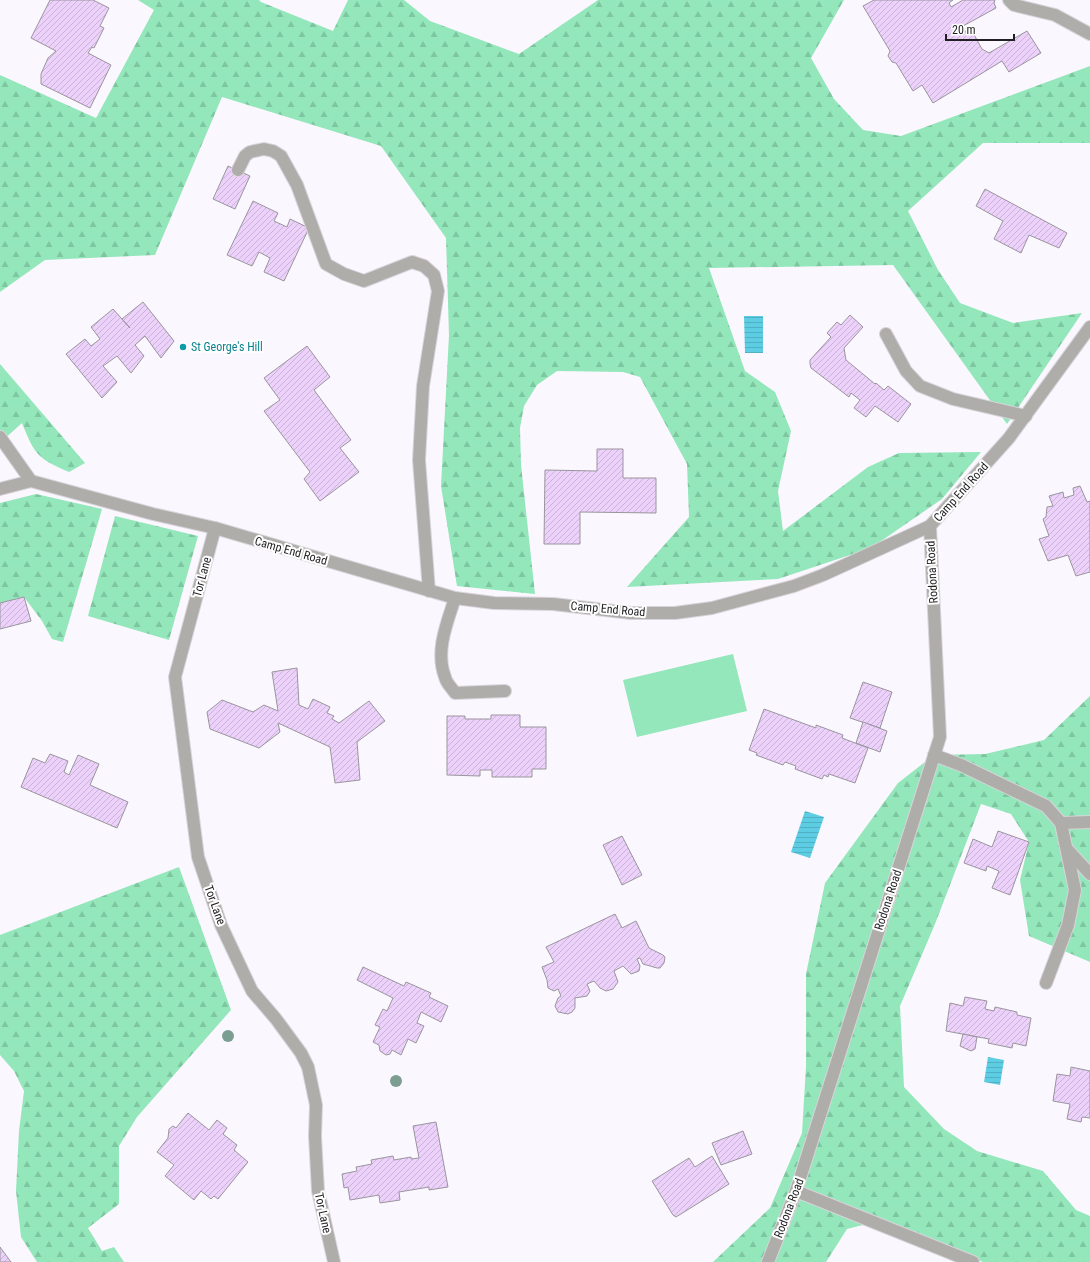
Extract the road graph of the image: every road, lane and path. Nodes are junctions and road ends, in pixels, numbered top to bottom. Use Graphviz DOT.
graph roads {
  1 [pos="1009,0"];
  2 [pos="1090,34"];
  3 [pos="238,170"];
  4 [pos="1090,327"];
  5 [pos="886,334"];
  6 [pos="1026,416"];
  7 [pos="0,437"];
  8 [pos="31,481"];
  9 [pos="0,489"];
  10 [pos="930,526"];
  11 [pos="215,528"];
  12 [pos="429,592"];
  13 [pos="455,598"];
  14 [pos="505,691"];
  15 [pos="934,755"];
  16 [pos="1090,822"];
  17 [pos="1061,823"];
  18 [pos="1066,848"];
  19 [pos="1090,874"];
  20 [pos="1046,983"];
  21 [pos="796,1191"];
  22 [pos="334,1262"];
  23 [pos="768,1262"];
  24 [pos="973,1262"];
  1 -- 2 [label="street"];
  3 -- 12 [label="street"];
  4 -- 6 [label="street, Camp End Road"];
  5 -- 6 [label="street"];
  6 -- 10 [label="street, Camp End Road"];
  7 -- 8 [label="street"];
  8 -- 9 [label="street, Camp End Road"];
  8 -- 11 [label="street, Camp End Road"];
  10 -- 13 [label="street, Camp End Road"];
  10 -- 15 [label="street, Rodona Road"];
  11 -- 12 [label="street, Camp End Road"];
  11 -- 22 [label="street, Tor Lane"];
  12 -- 13 [label="street, Camp End Road"];
  13 -- 14 [label="street"];
  15 -- 17 [label="street"];
  15 -- 21 [label="street, Rodona Road"];
  16 -- 17 [label="street"];
  17 -- 18 [label="street"];
  18 -- 19 [label="street"];
  18 -- 20 [label="street"];
  21 -- 23 [label="street, Rodona Road"];
  21 -- 24 [label="street"];
}
